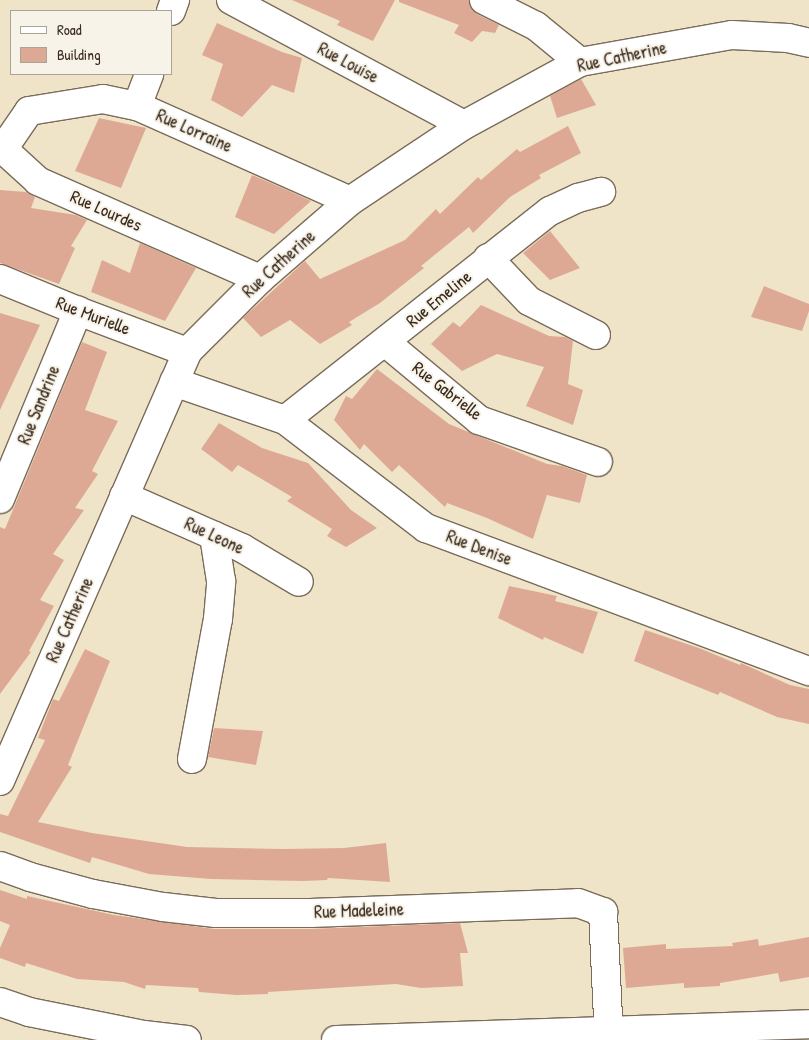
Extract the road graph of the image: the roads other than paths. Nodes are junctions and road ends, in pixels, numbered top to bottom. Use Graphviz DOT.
graph roads {
  1 [pos="231,0"];
  2 [pos="484,0"];
  3 [pos="809,44"];
  4 [pos="580,62"];
  5 [pos="149,75"];
  6 [pos="137,106"];
  7 [pos="29,112"];
  8 [pos="464,125"];
  9 [pos="601,192"];
  10 [pos="350,201"];
  11 [pos="488,258"];
  12 [pos="0,279"];
  13 [pos="260,279"];
  14 [pos="78,311"];
  15 [pos="596,335"];
  16 [pos="385,342"];
  17 [pos="187,352"];
  18 [pos="174,382"];
  19 [pos="285,420"];
  20 [pos="598,462"];
  21 [pos="124,496"];
  22 [pos="0,499"];
  23 [pos="214,536"];
  24 [pos="299,582"];
  25 [pos="809,671"];
  26 [pos="192,759"];
  27 [pos="0,781"];
  28 [pos="0,866"];
  29 [pos="0,1002"];
  30 [pos="809,1024"];
  31 [pos="609,1036"];
  32 [pos="187,1040"];
  33 [pos="336,1040"];
  1 -- 8 [label="street, Rue Louise"];
  2 -- 4 [label="street"];
  3 -- 4 [label="street, Rue Catherine"];
  4 -- 8 [label="street, Rue Catherine"];
  5 -- 6 [label="street"];
  6 -- 7 [label="street, Rue Lorraine"];
  6 -- 10 [label="street, Rue Lorraine"];
  7 -- 13 [label="street, Rue Lourdes"];
  8 -- 10 [label="street, Rue Catherine"];
  9 -- 11 [label="street, Rue Emeline"];
  10 -- 13 [label="street, Rue Catherine"];
  11 -- 15 [label="street"];
  11 -- 16 [label="street, Rue Emeline"];
  12 -- 14 [label="street, Rue Murielle"];
  13 -- 17 [label="street, Rue Catherine"];
  14 -- 17 [label="street, Rue Murielle"];
  14 -- 22 [label="street, Rue Sandrine"];
  16 -- 19 [label="street, Rue Emeline"];
  16 -- 20 [label="street, Rue Gabrielle"];
  17 -- 18 [label="street, Rue Catherine"];
  18 -- 19 [label="street, Rue Denise"];
  18 -- 21 [label="street, Rue Catherine"];
  19 -- 25 [label="street, Rue Denise"];
  21 -- 23 [label="street, Rue Leone"];
  21 -- 27 [label="street, Rue Catherine"];
  23 -- 24 [label="street, Rue Leone"];
  23 -- 26 [label="street"];
  28 -- 31 [label="street, Rue Madeleine"];
  29 -- 32 [label="street"];
  30 -- 31 [label="street"];
  31 -- 33 [label="street"];
}
